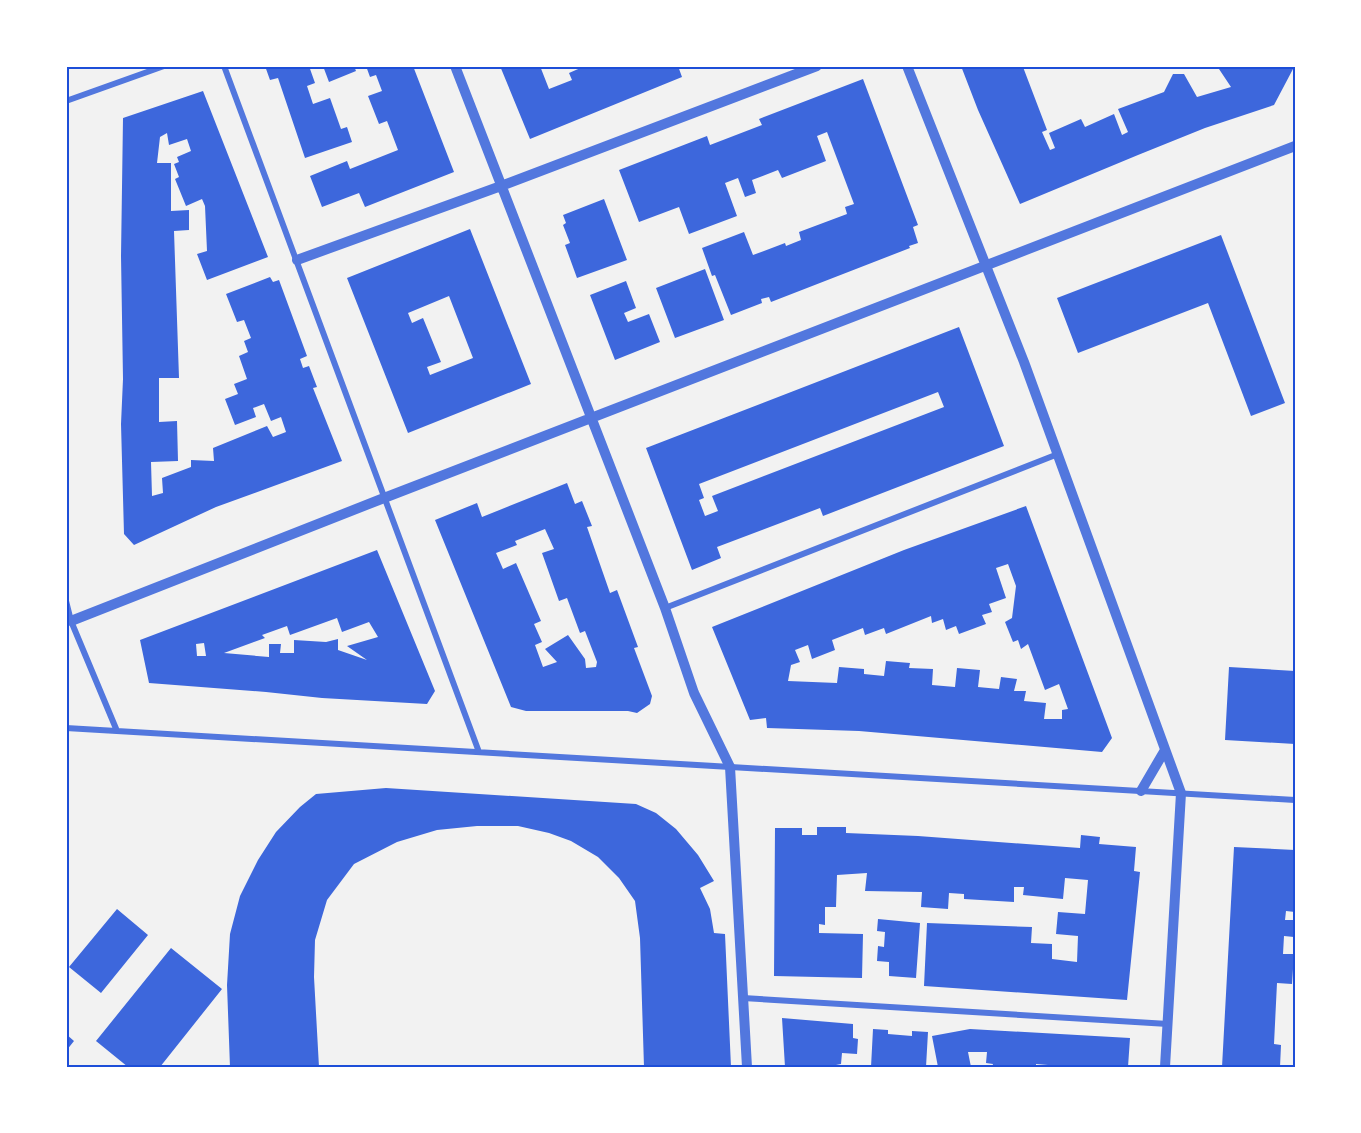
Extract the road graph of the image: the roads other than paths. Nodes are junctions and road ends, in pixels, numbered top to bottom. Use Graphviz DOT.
graph roads {
  1 [pos="164,66"];
  2 [pos="224,66"];
  3 [pos="455,66"];
  4 [pos="817,66"];
  5 [pos="907,66"];
  6 [pos="66,100"];
  7 [pos="1295,146"];
  8 [pos="501,186"];
  9 [pos="66,201"];
  10 [pos="297,260"];
  11 [pos="986,265"];
  12 [pos="590,418"];
  13 [pos="1058,454"];
  14 [pos="384,498"];
  15 [pos="66,602"];
  16 [pos="665,608"];
  17 [pos="70,621"];
  18 [pos="66,728"];
  19 [pos="117,731"];
  20 [pos="1165,750"];
  21 [pos="480,752"];
  22 [pos="730,767"];
  23 [pos="1141,791"];
  24 [pos="1181,793"];
  25 [pos="1295,800"];
  26 [pos="743,998"];
  27 [pos="1168,1024"];
  28 [pos="747,1067"];
  29 [pos="1165,1067"];
  1 -- 6 [label="street"];
  2 -- 10 [label="street"];
  3 -- 8 [label="street"];
  4 -- 8 [label="street"];
  5 -- 11 [label="street"];
  6 -- 9 [label="street"];
  7 -- 11 [label="street"];
  8 -- 10 [label="street"];
  8 -- 12 [label="street"];
  10 -- 14 [label="street"];
  11 -- 12 [label="street"];
  11 -- 13 [label="street"];
  12 -- 14 [label="street"];
  12 -- 16 [label="street"];
  13 -- 16 [label="street"];
  13 -- 20 [label="street"];
  14 -- 17 [label="street"];
  14 -- 21 [label="street"];
  15 -- 17 [label="street"];
  16 -- 22 [label="street"];
  17 -- 19 [label="street"];
  18 -- 19 [label="street"];
  19 -- 21 [label="street"];
  20 -- 23 [label="street"];
  20 -- 24 [label="street"];
  21 -- 22 [label="street"];
  22 -- 23 [label="street"];
  22 -- 26 [label="street"];
  23 -- 24 [label="street"];
  24 -- 25 [label="street"];
  24 -- 27 [label="street"];
  26 -- 27 [label="street"];
  26 -- 28 [label="street"];
  27 -- 29 [label="street"];
}
